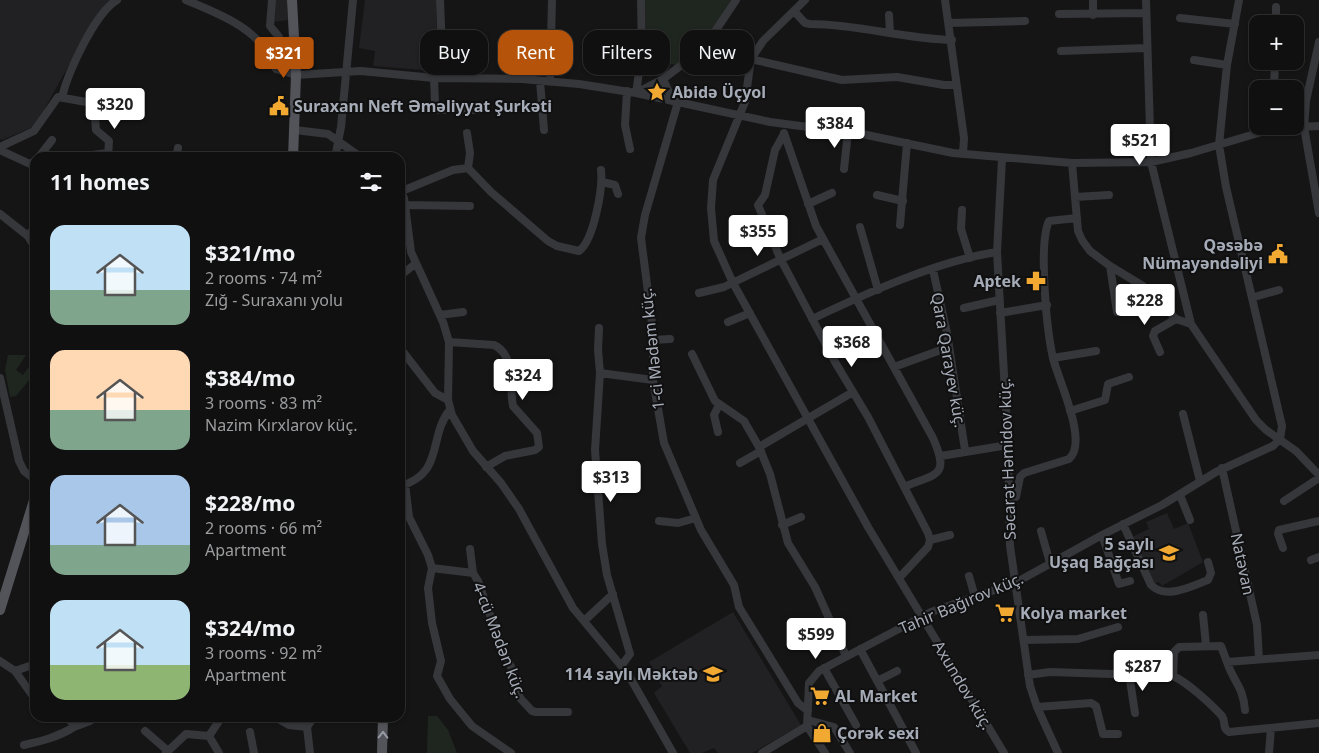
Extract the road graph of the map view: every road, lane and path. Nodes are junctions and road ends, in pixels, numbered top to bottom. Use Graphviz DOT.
graph roads {
  1 [pos="118,0"];
  2 [pos="186,0"];
  3 [pos="272,0"];
  4 [pos="292,0"];
  5 [pos="354,0"];
  6 [pos="440,0"];
  7 [pos="552,0"];
  8 [pos="641,0"];
  9 [pos="736,0"];
  10 [pos="804,0"];
  11 [pos="945,0"];
  12 [pos="1093,0"];
  13 [pos="1146,0"];
  14 [pos="1239,0"];
  15 [pos="1276,6"];
  16 [pos="794,11"];
  17 [pos="1146,13"];
  18 [pos="1059,14"];
  19 [pos="889,15"];
  20 [pos="1093,15"];
  21 [pos="1276,15"];
  22 [pos="1180,18"];
  23 [pos="1025,21"];
  24 [pos="949,23"];
  25 [pos="1235,24"];
  26 [pos="890,33"];
  27 [pos="952,40"];
  28 [pos="1319,42"];
  29 [pos="1146,48"];
  30 [pos="1061,51"];
  31 [pos="754,54"];
  32 [pos="754,60"];
  33 [pos="1194,60"];
  34 [pos="273,65"];
  35 [pos="1226,66"];
  36 [pos="346,71"];
  37 [pos="296,75"];
  38 [pos="749,75"];
  39 [pos="434,78"];
  40 [pos="443,78"];
  41 [pos="663,79"];
  42 [pos="540,81"];
  43 [pos="550,82"];
  44 [pos="956,85"];
  45 [pos="627,91"];
  46 [pos="636,93"];
  47 [pos="62,97"];
  48 [pos="675,102"];
  49 [pos="94,105"];
  50 [pos="109,106"];
  51 [pos="480,110"];
  52 [pos="740,115"];
  53 [pos="784,125"];
  54 [pos="1319,126"];
  55 [pos="1304,127"];
  56 [pos="295,130"];
  57 [pos="544,130"];
  58 [pos="848,132"];
  59 [pos="467,133"];
  60 [pos="784,134"];
  61 [pos="1249,134"];
  62 [pos="52,140"];
  63 [pos="338,140"];
  64 [pos="907,143"];
  65 [pos="1219,145"];
  66 [pos="0,148"];
  67 [pos="178,148"];
  68 [pos="630,149"];
  69 [pos="43,152"];
  70 [pos="108,152"];
  71 [pos="177,152"];
  72 [pos="293,152"];
  73 [pos="336,152"];
  74 [pos="354,152"];
  75 [pos="963,154"];
  76 [pos="1002,158"];
  77 [pos="1151,162"];
  78 [pos="1072,163"];
  79 [pos="30,164"];
  80 [pos="1315,167"];
  81 [pos="468,168"];
  82 [pos="844,169"];
  83 [pos="601,170"];
  84 [pos="602,182"];
  85 [pos="405,188"];
  86 [pos="832,193"];
  87 [pos="618,194"];
  88 [pos="877,195"];
  89 [pos="1109,195"];
  90 [pos="1075,197"];
  91 [pos="903,201"];
  92 [pos="808,204"];
  93 [pos="405,205"];
  94 [pos="470,206"];
  95 [pos="962,210"];
  96 [pos="1319,213"];
  97 [pos="0,214"];
  98 [pos="1077,218"];
  99 [pos="900,225"];
  100 [pos="860,227"];
  101 [pos="30,233"];
  102 [pos="28,236"];
  103 [pos="30,239"];
  104 [pos="823,239"];
  105 [pos="997,252"];
  106 [pos="780,258"];
  107 [pos="970,258"];
  108 [pos="415,264"];
  109 [pos="1110,266"];
  110 [pos="933,270"];
  111 [pos="405,272"];
  112 [pos="733,283"];
  113 [pos="878,290"];
  114 [pos="1279,290"];
  115 [pos="699,293"];
  116 [pos="1254,297"];
  117 [pos="857,298"];
  118 [pos="999,300"];
  119 [pos="1047,305"];
  120 [pos="964,308"];
  121 [pos="463,312"];
  122 [pos="1117,312"];
  123 [pos="750,313"];
  124 [pos="1000,313"];
  125 [pos="440,316"];
  126 [pos="812,319"];
  127 [pos="1176,319"];
  128 [pos="728,322"];
  129 [pos="1191,324"];
  130 [pos="599,328"];
  131 [pos="670,339"];
  132 [pos="653,340"];
  133 [pos="449,342"];
  134 [pos="949,347"];
  135 [pos="1096,352"];
  136 [pos="1160,352"];
  137 [pos="405,354"];
  138 [pos="692,354"];
  139 [pos="1053,358"];
  140 [pos="894,367"];
  141 [pos="600,373"];
  142 [pos="1130,377"];
  143 [pos="0,378"];
  144 [pos="653,380"];
  145 [pos="853,392"];
  146 [pos="448,400"];
  147 [pos="719,405"];
  148 [pos="450,410"];
  149 [pos="1070,411"];
  150 [pos="1182,414"];
  151 [pos="808,418"];
  152 [pos="718,432"];
  153 [pos="1280,439"];
  154 [pos="1008,445"];
  155 [pos="760,449"];
  156 [pos="965,450"];
  157 [pos="941,456"];
  158 [pos="740,463"];
  159 [pos="486,467"];
  160 [pos="1222,468"];
  161 [pos="30,476"];
  162 [pos="1319,476"];
  163 [pos="1200,481"];
  164 [pos="405,484"];
  165 [pos="904,487"];
  166 [pos="1180,495"];
  167 [pos="405,496"];
  168 [pos="1009,499"];
  169 [pos="1284,501"];
  170 [pos="405,517"];
  171 [pos="409,517"];
  172 [pos="801,517"];
  173 [pos="696,518"];
  174 [pos="30,519"];
  175 [pos="1190,520"];
  176 [pos="660,521"];
  177 [pos="1319,521"];
  178 [pos="1124,524"];
  179 [pos="782,525"];
  180 [pos="1042,531"];
  181 [pos="950,535"];
  182 [pos="1102,535"];
  183 [pos="930,540"];
  184 [pos="1283,548"];
  185 [pos="470,549"];
  186 [pos="1208,562"];
  187 [pos="1050,563"];
  188 [pos="432,568"];
  189 [pos="473,573"];
  190 [pos="969,576"];
  191 [pos="899,578"];
  192 [pos="1130,581"];
  193 [pos="1014,583"];
  194 [pos="612,594"];
  195 [pos="975,597"];
  196 [pos="0,610"];
  197 [pos="1203,615"];
  198 [pos="922,616"];
  199 [pos="584,621"];
  200 [pos="1118,627"];
  201 [pos="1024,640"];
  202 [pos="1206,645"];
  203 [pos="860,649"];
  204 [pos="1319,655"];
  205 [pos="846,656"];
  206 [pos="1259,659"];
  207 [pos="0,661"];
  208 [pos="1227,662"];
  209 [pos="622,665"];
  210 [pos="30,666"];
  211 [pos="824,668"];
  212 [pos="897,670"];
  213 [pos="15,671"];
  214 [pos="1128,674"];
  215 [pos="1028,675"];
  216 [pos="1173,676"];
  217 [pos="877,682"];
  218 [pos="30,692"];
  219 [pos="1037,706"];
  220 [pos="1244,710"];
  221 [pos="808,711"];
  222 [pos="568,712"];
  223 [pos="1135,713"];
  224 [pos="71,722"];
  225 [pos="87,722"];
  226 [pos="218,722"];
  227 [pos="284,722"];
  228 [pos="311,722"];
  229 [pos="383,722"];
  230 [pos="807,723"];
  231 [pos="1319,724"];
  232 [pos="856,725"];
  233 [pos="74,727"];
  234 [pos="307,727"];
  235 [pos="1271,728"];
  236 [pos="145,731"];
  237 [pos="250,732"];
  238 [pos="1118,734"];
  239 [pos="209,736"];
  240 [pos="24,745"];
  241 [pos="167,752"];
  242 [pos="672,752"];
  243 [pos="219,753"];
  244 [pos="254,753"];
  245 [pos="310,753"];
  246 [pos="382,753"];
  247 [pos="511,753"];
  248 [pos="762,753"];
  249 [pos="825,753"];
  250 [pos="850,753"];
  251 [pos="916,753"];
  252 [pos="1004,753"];
  253 [pos="1058,753"];
  254 [pos="1269,753"];
  1 -- 47 [label="street"];
  2 -- 34 [label="street"];
  3 -- 34 [label="street"];
  4 -- 37 [label="main road"];
  5 -- 36 [label="street"];
  6 -- 40 [label="street"];
  7 -- 43 [label="street"];
  8 -- 46 [label="street"];
  9 -- 41 [label="street"];
  10 -- 16 [label="street"];
  11 -- 24 [label="street"];
  12 -- 20 [label="street"];
  13 -- 17 [label="street"];
  14 -- 25 [label="street"];
  15 -- 21 [label="street"];
  16 -- 26 [label="street"];
  16 -- 31 [label="street"];
  17 -- 20 [label="street"];
  17 -- 29 [label="street"];
  18 -- 20 [label="street"];
  19 -- 26 [label="street"];
  22 -- 25 [label="street"];
  23 -- 24 [label="street"];
  24 -- 27 [label="street"];
  25 -- 35 [label="street"];
  26 -- 27 [label="street"];
  27 -- 44 [label="street"];
  28 -- 55 [label="street"];
  29 -- 30 [label="street"];
  29 -- 77 [label="street"];
  32 -- 44 [label="street"];
  33 -- 35 [label="street"];
  34 -- 37 [label="street"];
  35 -- 65 [label="street"];
  36 -- 37 [label="street"];
  36 -- 39 [label="street"];
  36 -- 63 [label="street"];
  37 -- 56 [label="main road"];
  38 -- 52 [label="street"];
  39 -- 40 [label="street"];
  39 -- 51 [label="street"];
  40 -- 42 [label="street"];
  41 -- 46 [label="street"];
  41 -- 48 [label="street"];
  42 -- 43 [label="street"];
  42 -- 57 [label="street"];
  43 -- 45 [label="street"];
  44 -- 75 [label="street"];
  45 -- 46 [label="street"];
  45 -- 68 [label="street"];
  46 -- 48 [label="street"];
  47 -- 49 [label="street"];
  47 -- 66 [label="street"];
  48 -- 52 [label="street"];
  48 -- 132 [label="street, 1-ci Mədəm küç."];
  49 -- 50 [label="street"];
  49 -- 70 [label="street"];
  52 -- 53 [label="street"];
  52 -- 112 [label="street, Axundov küç."];
  53 -- 58 [label="street"];
  53 -- 60 [label="street"];
  54 -- 55 [label="street"];
  55 -- 80 [label="street"];
  56 -- 63 [label="street"];
  56 -- 72 [label="main road"];
  58 -- 64 [label="street"];
  58 -- 82 [label="street"];
  59 -- 81 [label="street"];
  60 -- 92 [label="street"];
  60 -- 106 [label="street"];
  61 -- 65 [label="street"];
  62 -- 69 [label="street"];
  63 -- 73 [label="street"];
  63 -- 74 [label="street"];
  64 -- 75 [label="street"];
  64 -- 91 [label="street"];
  65 -- 77 [label="street"];
  65 -- 116 [label="street"];
  66 -- 79 [label="street"];
  67 -- 71 [label="street"];
  75 -- 76 [label="street"];
  76 -- 78 [label="street"];
  76 -- 105 [label="street, Səcarət Həmidov küç."];
  77 -- 78 [label="street"];
  77 -- 129 [label="street"];
  78 -- 90 [label="street"];
  80 -- 96 [label="street"];
  81 -- 84 [label="street"];
  81 -- 85 [label="street"];
  83 -- 84 [label="street"];
  84 -- 87 [label="street"];
  86 -- 92 [label="street"];
  88 -- 91 [label="street"];
  89 -- 90 [label="street"];
  90 -- 98 [label="street"];
  91 -- 99 [label="street"];
  92 -- 104 [label="street"];
  93 -- 94 [label="street"];
  93 -- 108 [label="street"];
  95 -- 107 [label="street"];
  97 -- 102 [label="street"];
  98 -- 109 [label="street"];
  98 -- 119 [label="street"];
  100 -- 113 [label="street"];
  101 -- 102 [label="street"];
  102 -- 103 [label="street"];
  104 -- 106 [label="street"];
  104 -- 117 [label="street"];
  105 -- 107 [label="street"];
  105 -- 118 [label="street, Səcarət Həmidov küç."];
  106 -- 112 [label="street"];
  106 -- 126 [label="street"];
  107 -- 110 [label="street"];
  108 -- 111 [label="street"];
  108 -- 125 [label="street"];
  109 -- 122 [label="street"];
  109 -- 127 [label="street"];
  110 -- 113 [label="street"];
  110 -- 134 [label="street, Qara Qarayev küç."];
  112 -- 115 [label="street"];
  112 -- 123 [label="street, Axundov küç."];
  113 -- 117 [label="street"];
  114 -- 116 [label="street"];
  116 -- 153 [label="street"];
  117 -- 126 [label="street"];
  117 -- 140 [label="street"];
  118 -- 120 [label="street"];
  118 -- 124 [label="street, Səcarət Həmidov küç."];
  119 -- 124 [label="street"];
  119 -- 139 [label="street"];
  121 -- 125 [label="street"];
  123 -- 128 [label="street"];
  123 -- 151 [label="street, Axundov küç."];
  124 -- 154 [label="street, Səcarət Həmidov küç."];
  125 -- 133 [label="street"];
  126 -- 145 [label="street"];
  127 -- 129 [label="street"];
  127 -- 136 [label="street"];
  129 -- 153 [label="street"];
  130 -- 141 [label="street"];
  131 -- 132 [label="street"];
  132 -- 144 [label="street, 1-ci Mədəm küç."];
  133 -- 146 [label="street"];
  133 -- 159 [label="street"];
  134 -- 140 [label="street"];
  134 -- 156 [label="street, Qara Qarayev küç."];
  135 -- 139 [label="street"];
  137 -- 146 [label="street"];
  138 -- 147 [label="street"];
  139 -- 149 [label="street"];
  140 -- 157 [label="street"];
  141 -- 144 [label="street"];
  141 -- 194 [label="street"];
  142 -- 149 [label="street"];
  143 -- 161 [label="street"];
  144 -- 173 [label="street, 1-ci Mədəm küç."];
  145 -- 151 [label="street"];
  145 -- 165 [label="street"];
  146 -- 148 [label="street"];
  147 -- 152 [label="street"];
  147 -- 155 [label="street"];
  148 -- 159 [label="street"];
  148 -- 164 [label="street"];
  149 -- 168 [label="street"];
  150 -- 163 [label="street"];
  151 -- 155 [label="street"];
  151 -- 191 [label="street, Axundov küç."];
  153 -- 160 [label="street, Tahir Bağırov küç."];
  153 -- 162 [label="street"];
  154 -- 156 [label="street"];
  154 -- 168 [label="street, Səcarət Həmidov küç."];
  155 -- 158 [label="street"];
  155 -- 179 [label="street"];
  156 -- 157 [label="street"];
  157 -- 165 [label="street"];
  159 -- 199 [label="street"];
  160 -- 163 [label="street, Tahir Bağırov küç."];
  160 -- 206 [label="street, Natəvan"];
  162 -- 169 [label="street"];
  163 -- 166 [label="street, Tahir Bağırov küç."];
  165 -- 183 [label="street"];
  166 -- 175 [label="street"];
  166 -- 178 [label="street, Tahir Bağırov küç."];
  167 -- 171 [label="street"];
  168 -- 193 [label="street, Səcarət Həmidov küç."];
  170 -- 171 [label="street"];
  171 -- 188 [label="street"];
  172 -- 179 [label="street"];
  173 -- 176 [label="street"];
  173 -- 221 [label="street, 1-ci Mədəm küç."];
  174 -- 196 [label="main road"];
  177 -- 184 [label="street"];
  178 -- 182 [label="street, Tahir Bağırov küç."];
  178 -- 186 [label="street"];
  179 -- 205 [label="street"];
  180 -- 187 [label="street"];
  181 -- 183 [label="street"];
  182 -- 187 [label="street, Tahir Bağırov küç."];
  182 -- 192 [label="street"];
  183 -- 191 [label="street"];
  185 -- 189 [label="street"];
  187 -- 193 [label="street, Tahir Bağırov küç."];
  188 -- 189 [label="street, 4-cü Mədən küç."];
  188 -- 247 [label="street"];
  189 -- 222 [label="street, 4-cü Mədən küç."];
  190 -- 195 [label="street"];
  191 -- 198 [label="street, Axundov küç."];
  193 -- 195 [label="street, Tahir Bağırov küç."];
  193 -- 201 [label="street, Səcarət Həmidov küç."];
  194 -- 199 [label="street"];
  194 -- 209 [label="street"];
  195 -- 198 [label="street, Tahir Bağırov küç."];
  197 -- 202 [label="street"];
  198 -- 203 [label="street, Tahir Bağırov küç."];
  198 -- 252 [label="street, Axundov küç."];
  199 -- 209 [label="street"];
  200 -- 201 [label="street"];
  201 -- 215 [label="street, Səcarət Həmidov küç."];
  202 -- 208 [label="street"];
  202 -- 216 [label="street"];
  203 -- 205 [label="street, Tahir Bağırov küç."];
  203 -- 217 [label="street"];
  204 -- 206 [label="street"];
  205 -- 211 [label="street, Tahir Bağırov küç."];
  206 -- 208 [label="street"];
  207 -- 213 [label="street"];
  208 -- 220 [label="street"];
  209 -- 242 [label="street"];
  210 -- 213 [label="street"];
  211 -- 221 [label="street, Tahir Bağırov küç."];
  211 -- 232 [label="street"];
  212 -- 217 [label="street"];
  213 -- 218 [label="street"];
  214 -- 215 [label="street"];
  214 -- 216 [label="street"];
  214 -- 223 [label="street"];
  215 -- 219 [label="street, Səcarət Həmidov küç."];
  216 -- 235 [label="street"];
  217 -- 251 [label="street"];
  219 -- 238 [label="street"];
  219 -- 253 [label="street, Səcarət Həmidov küç."];
  221 -- 230 [label="street, Tahir Bağırov küç."];
  224 -- 233 [label="street"];
  225 -- 233 [label="street"];
  226 -- 239 [label="street"];
  227 -- 234 [label="street"];
  228 -- 234 [label="street"];
  246 -- 229 [label="main road, one-way"];
  230 -- 248 [label="street"];
  230 -- 249 [label="street"];
  230 -- 250 [label="street"];
  231 -- 235 [label="street"];
  233 -- 240 [label="street"];
  234 -- 245 [label="street"];
  235 -- 254 [label="street"];
  236 -- 241 [label="street"];
  237 -- 244 [label="street"];
  239 -- 241 [label="street"];
  239 -- 243 [label="street"];
}
